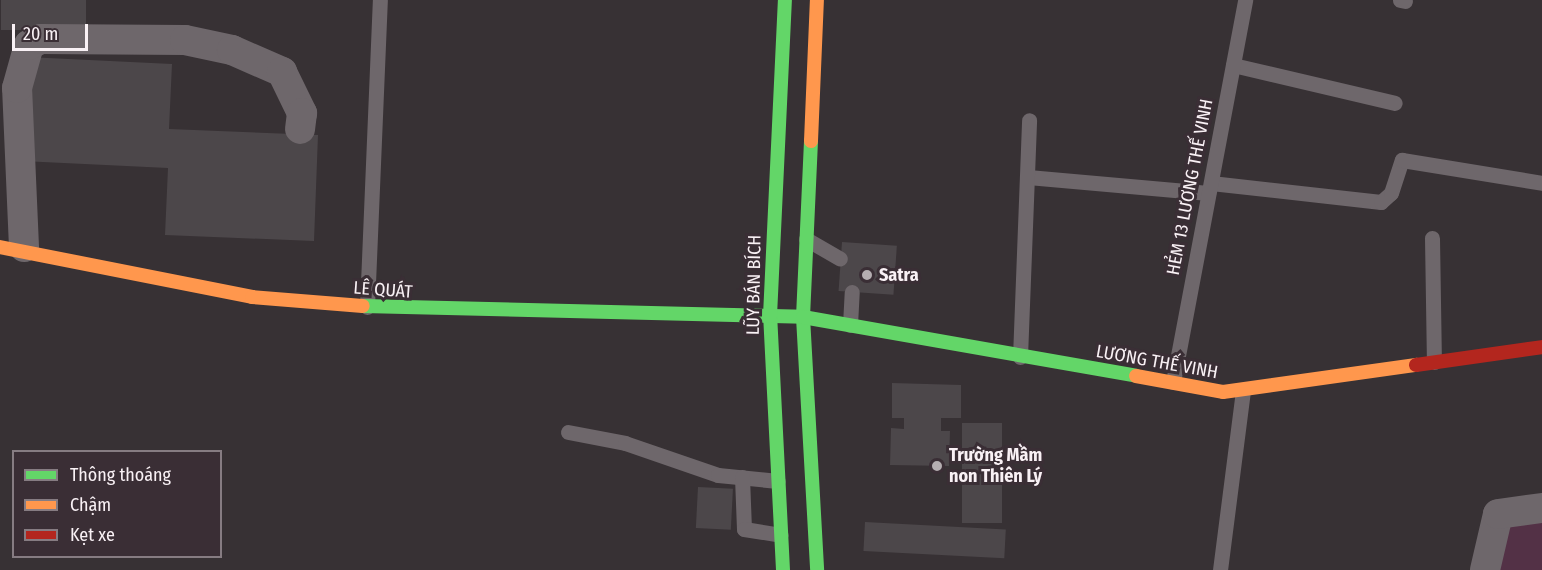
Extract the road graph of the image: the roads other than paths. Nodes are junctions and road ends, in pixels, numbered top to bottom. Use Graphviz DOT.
graph roads {
  1 [pos="380,0"];
  2 [pos="785,0"];
  3 [pos="817,0"];
  4 [pos="1245,0"];
  5 [pos="1233,65"];
  6 [pos="1395,103"];
  7 [pos="1029,120"];
  8 [pos="300,129"];
  9 [pos="1028,177"];
  10 [pos="1542,183"];
  11 [pos="1210,188"];
  12 [pos="773,235"];
  13 [pos="1432,238"];
  14 [pos="805,239"];
  15 [pos="12,247"];
  16 [pos="840,259"];
  17 [pos="852,292"];
  18 [pos="367,307"];
  19 [pos="770,316"];
  20 [pos="803,317"];
  21 [pos="850,326"];
  22 [pos="1542,347"];
  23 [pos="1020,357"];
  24 [pos="1434,362"];
  25 [pos="1173,382"];
  26 [pos="1243,390"];
  27 [pos="568,432"];
  28 [pos="742,477"];
  29 [pos="778,481"];
  30 [pos="1542,508"];
  31 [pos="781,535"];
  32 [pos="783,570"];
  33 [pos="817,570"];
  34 [pos="1220,570"];
  35 [pos="1485,570"];
  1 -- 18 [label="lane"];
  2 -- 12 [label="street, LŨY BÁN BÍCH"];
  3 -- 14 [label="street"];
  4 -- 5 [label="lane, HẺM 13 LƯƠNG THẾ VINH"];
  5 -- 6 [label="lane"];
  5 -- 11 [label="lane, HẺM 13 LƯƠNG THẾ VINH"];
  7 -- 9 [label="lane"];
  8 -- 15 [label="street"];
  9 -- 11 [label="lane"];
  9 -- 23 [label="lane"];
  10 -- 11 [label="lane"];
  11 -- 25 [label="lane, HẺM 13 LƯƠNG THẾ VINH"];
  12 -- 14 [label="lane"];
  12 -- 19 [label="street, LŨY BÁN BÍCH"];
  13 -- 24 [label="lane"];
  14 -- 16 [label="lane"];
  14 -- 20 [label="street"];
  15 -- 18 [label="street, LÊ QUÁT"];
  17 -- 21 [label="lane"];
  18 -- 19 [label="street, LÊ QUÁT"];
  19 -- 20 [label="street, LÊ QUÁT"];
  19 -- 29 [label="street, LŨY BÁN BÍCH"];
  20 -- 21 [label="street, LƯƠNG THẾ VINH"];
  20 -- 33 [label="street"];
  21 -- 23 [label="street, LƯƠNG THẾ VINH"];
  22 -- 24 [label="street, LƯƠNG THẾ VINH"];
  23 -- 25 [label="street, LƯƠNG THẾ VINH"];
  24 -- 26 [label="street, LƯƠNG THẾ VINH"];
  25 -- 26 [label="street, LƯƠNG THẾ VINH"];
  26 -- 34 [label="lane"];
  27 -- 28 [label="lane"];
  28 -- 29 [label="lane"];
  28 -- 31 [label="lane"];
  29 -- 31 [label="street, LŨY BÁN BÍCH"];
  30 -- 35 [label="street"];
  31 -- 32 [label="street, LŨY BÁN BÍCH"];
}
